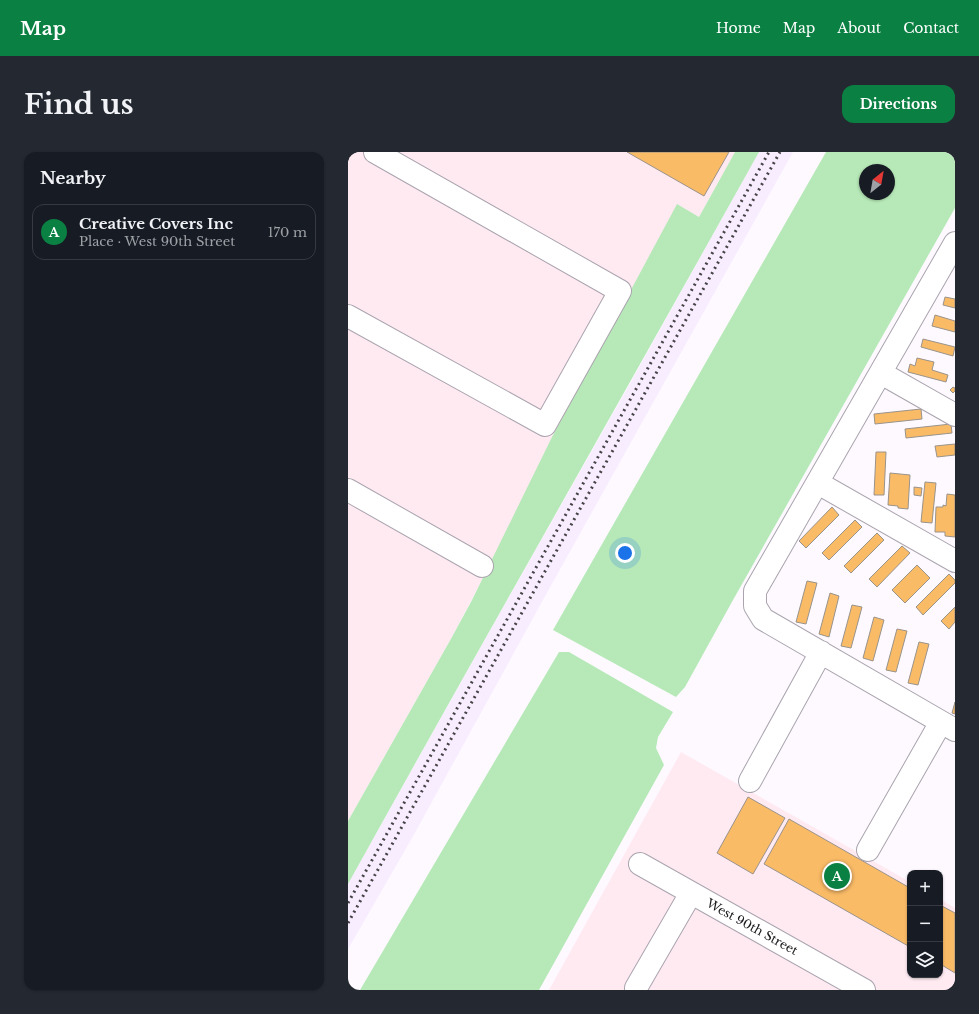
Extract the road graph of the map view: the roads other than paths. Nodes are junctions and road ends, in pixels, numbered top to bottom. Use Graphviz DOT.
graph roads {
  1 [pos="375,152"];
  2 [pos="955,243"];
  3 [pos="348,316"];
  4 [pos="881,373"];
  5 [pos="955,414"];
  6 [pos="818,483"];
  7 [pos="348,490"];
  8 [pos="955,561"];
  9 [pos="482,566"];
  10 [pos="821,652"];
  11 [pos="948,726"];
  12 [pos="750,781"];
  13 [pos="868,850"];
  14 [pos="640,864"];
  15 [pos="691,892"];
  16 [pos="850,987"];
  17 [pos="636,988"];
  1 -- 3 [label="street"];
  2 -- 4 [label="street"];
  4 -- 5 [label="street"];
  4 -- 6 [label="street"];
  6 -- 8 [label="street"];
  6 -- 10 [label="street"];
  7 -- 9 [label="street"];
  10 -- 11 [label="street"];
  10 -- 12 [label="street"];
  11 -- 13 [label="street"];
  14 -- 15 [label="street, West 90th Street"];
  15 -- 16 [label="street, West 90th Street"];
  15 -- 17 [label="street"];
}
